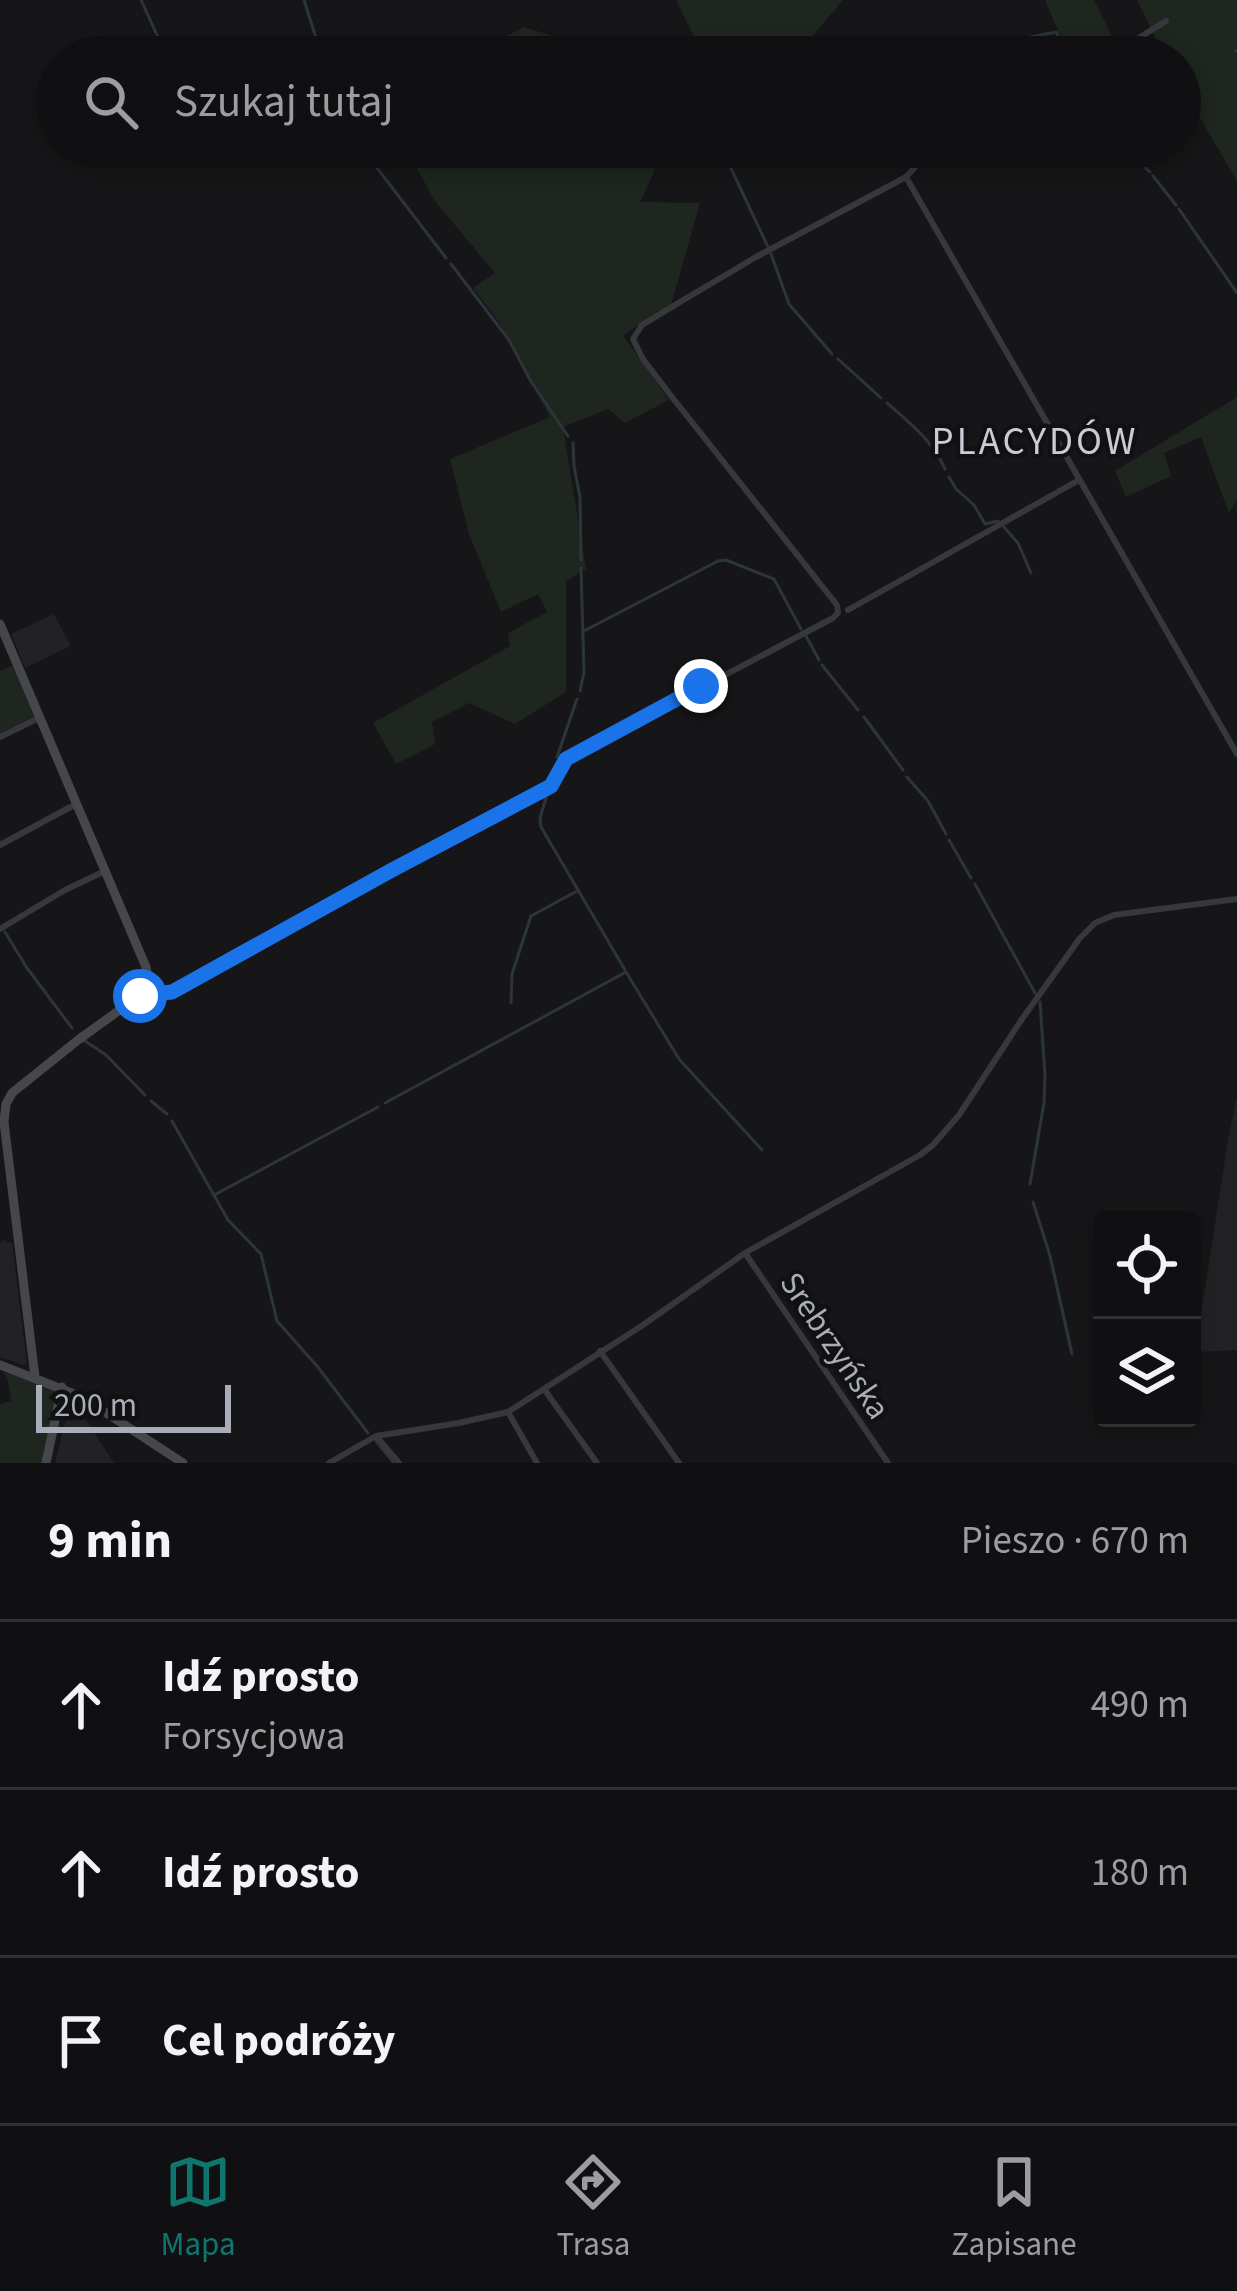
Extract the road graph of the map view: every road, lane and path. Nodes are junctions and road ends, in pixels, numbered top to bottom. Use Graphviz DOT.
graph roads {
  1 [pos="1166,21"];
  2 [pos="1142,36"];
  3 [pos="914,168"];
  4 [pos="906,177"];
  5 [pos="1079,480"];
  6 [pos="848,610"];
  7 [pos="0,625"];
  8 [pos="39,718"];
  9 [pos="0,737"];
  10 [pos="1237,754"];
  11 [pos="76,804"];
  12 [pos="0,845"];
  13 [pos="105,871"];
  14 [pos="1237,899"];
  15 [pos="0,928"];
  16 [pos="147,985"];
  17 [pos="2,1108"];
  18 [pos="745,1252"];
  19 [pos="600,1351"];
  20 [pos="0,1365"];
  21 [pos="35,1377"];
  22 [pos="62,1388"];
  23 [pos="544,1388"];
  24 [pos="508,1412"];
  25 [pos="376,1436"];
  26 [pos="46,1463"];
  27 [pos="183,1463"];
  28 [pos="329,1463"];
  29 [pos="399,1463"];
  30 [pos="537,1463"];
  31 [pos="597,1463"];
  32 [pos="679,1463"];
  33 [pos="888,1463"];
  1 -- 2 [label="street"];
  3 -- 4 [label="street"];
  4 -- 5 [label="street"];
  4 -- 16 [label="street"];
  5 -- 6 [label="street"];
  5 -- 10 [label="street"];
  7 -- 8 [label="street"];
  8 -- 9 [label="street"];
  8 -- 11 [label="street"];
  11 -- 12 [label="street"];
  11 -- 13 [label="street"];
  13 -- 15 [label="street"];
  13 -- 16 [label="street"];
  14 -- 18 [label="street"];
  16 -- 17 [label="street"];
  17 -- 21 [label="street"];
  18 -- 19 [label="street"];
  18 -- 33 [label="street, Srebrzyńska"];
  19 -- 23 [label="street"];
  19 -- 32 [label="street"];
  20 -- 21 [label="street"];
  21 -- 22 [label="street"];
  22 -- 26 [label="street"];
  22 -- 27 [label="street"];
  23 -- 24 [label="street"];
  23 -- 31 [label="street"];
  24 -- 25 [label="street"];
  24 -- 30 [label="street"];
  25 -- 28 [label="street"];
  25 -- 29 [label="street"];
}
